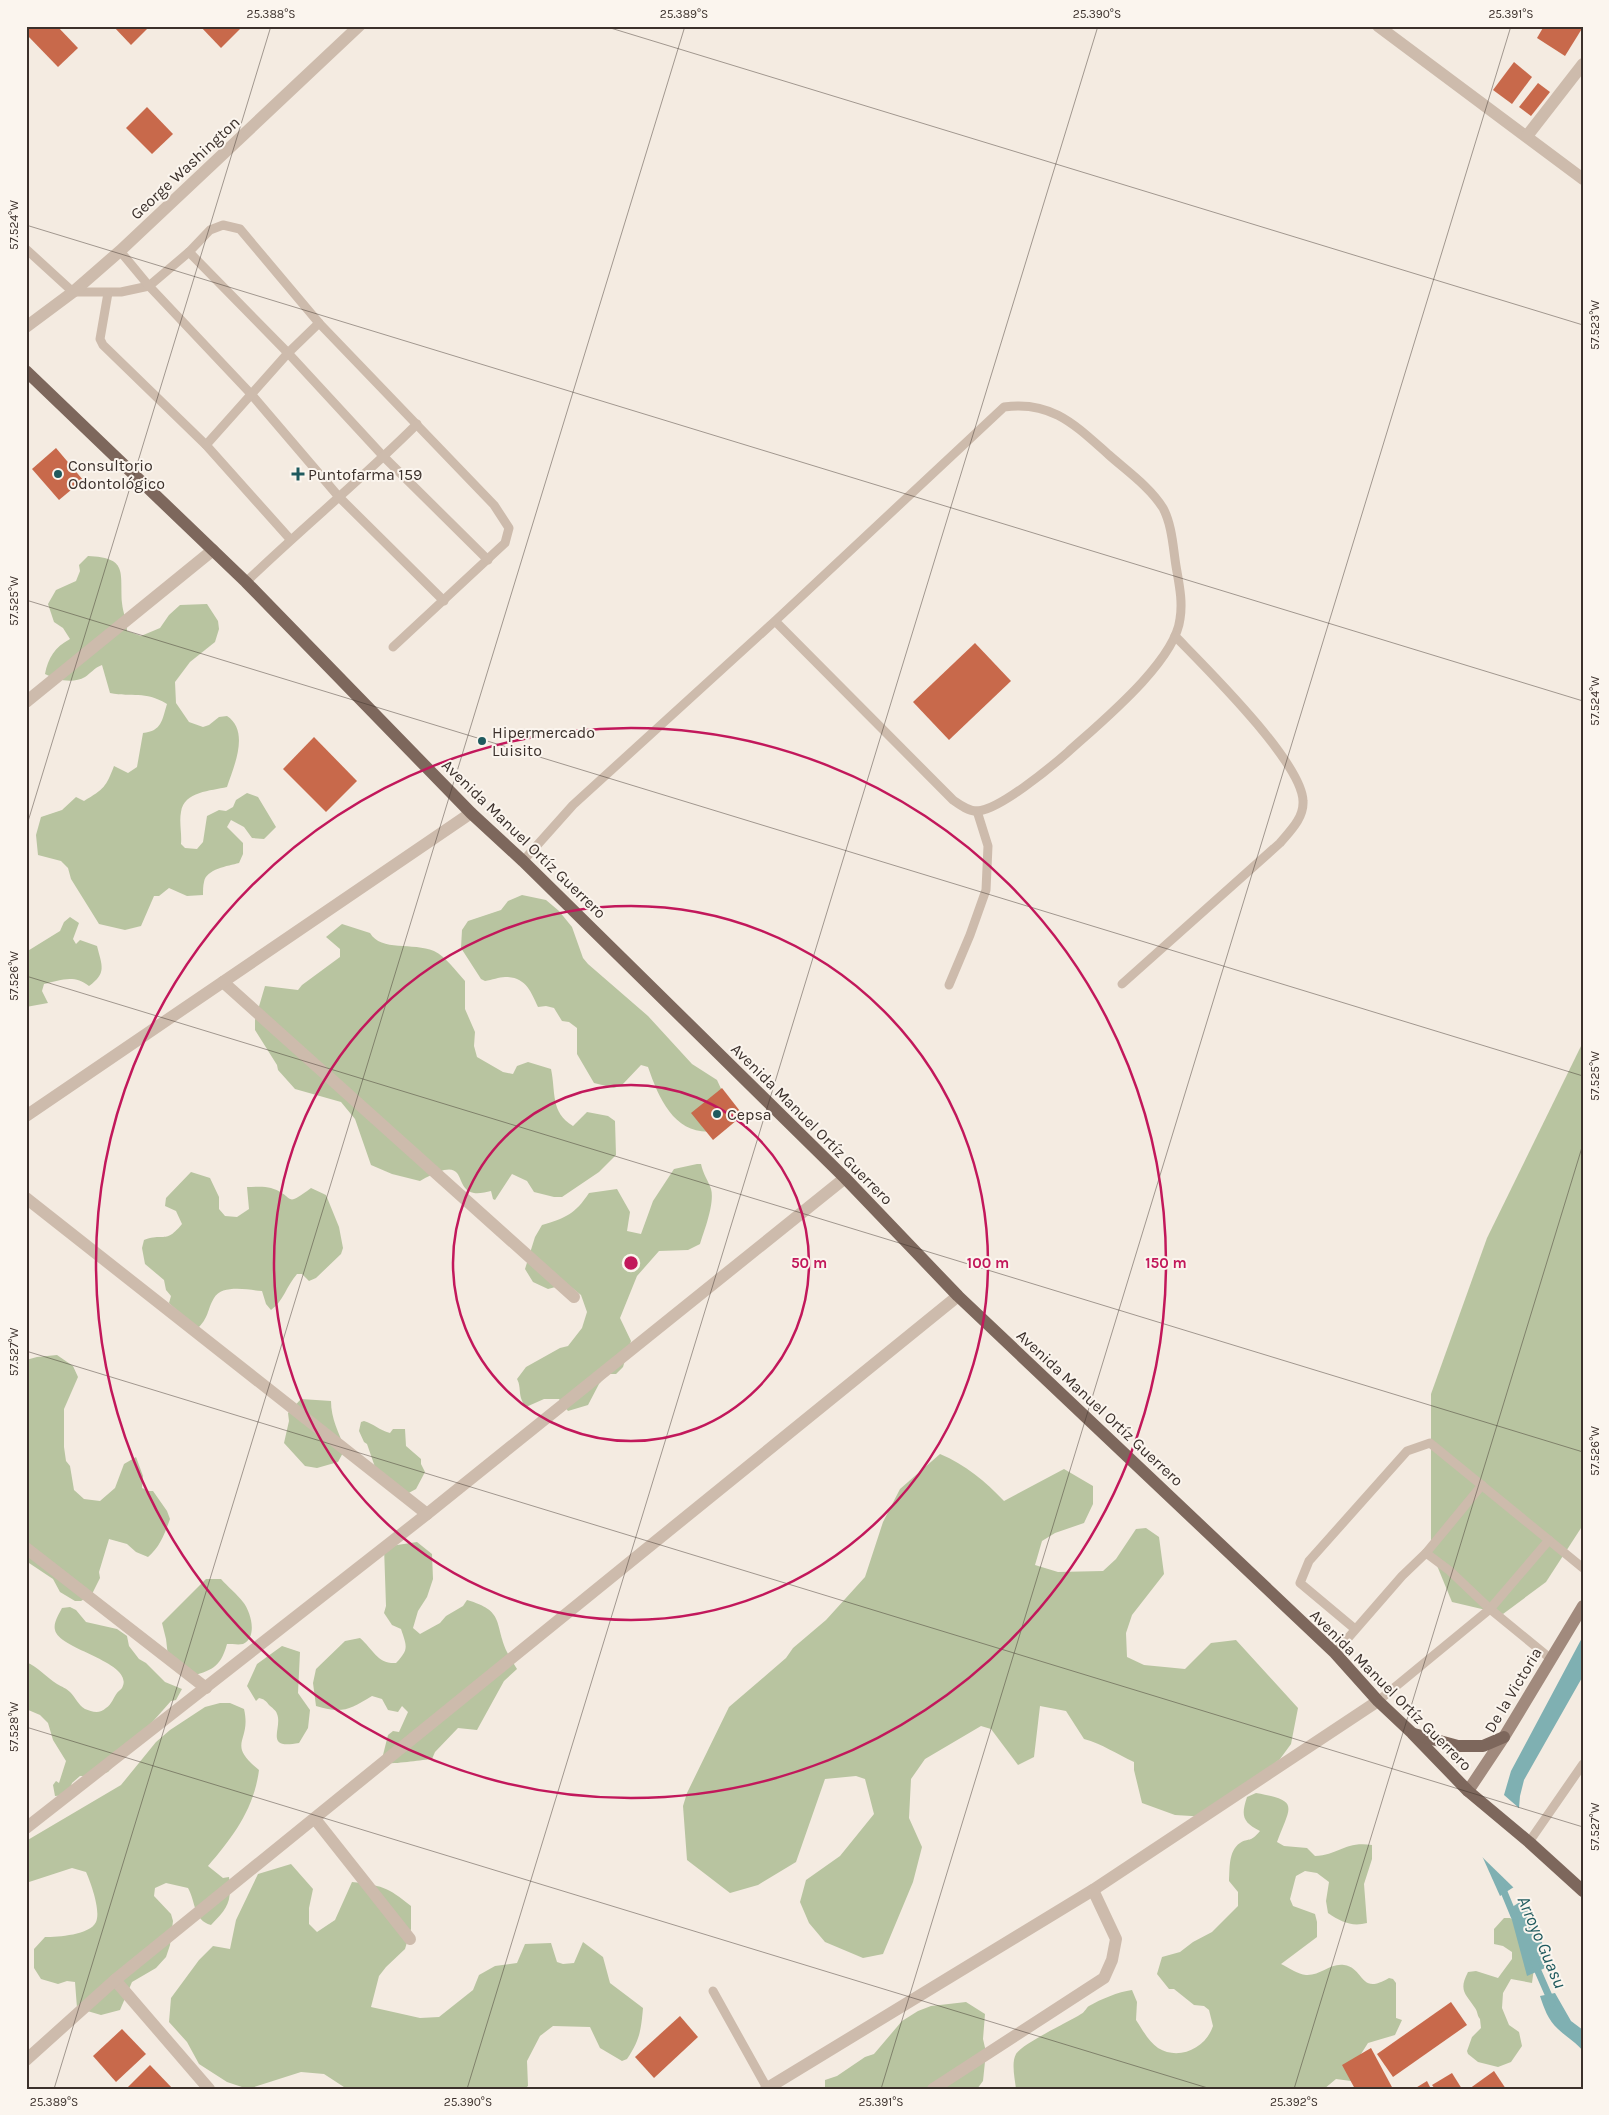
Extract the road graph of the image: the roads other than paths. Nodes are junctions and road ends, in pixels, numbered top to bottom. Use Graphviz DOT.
graph roads {
  1 [pos="359,26"];
  2 [pos="1378,26"];
  3 [pos="1583,64"];
  4 [pos="1527,136"];
  5 [pos="1583,179"];
  6 [pos="26,249"];
  7 [pos="120,252"];
  8 [pos="189,252"];
  9 [pos="149,286"];
  10 [pos="73,292"];
  11 [pos="108,293"];
  12 [pos="319,323"];
  13 [pos="26,327"];
  14 [pos="288,353"];
  15 [pos="26,371"];
  16 [pos="251,394"];
  17 [pos="417,424"];
  18 [pos="206,445"];
  19 [pos="384,457"];
  20 [pos="339,497"];
  21 [pos="290,539"];
  22 [pos="213,550"];
  23 [pos="488,560"];
  24 [pos="246,582"];
  25 [pos="444,601"];
  26 [pos="775,621"];
  27 [pos="1175,636"];
  28 [pos="393,646"];
  29 [pos="26,702"];
  30 [pos="977,811"];
  31 [pos="471,813"];
  32 [pos="523,861"];
  33 [pos="223,982"];
  34 [pos="949,984"];
  35 [pos="1122,984"];
  36 [pos="26,1116"];
  37 [pos="845,1178"];
  38 [pos="26,1198"];
  39 [pos="958,1296"];
  40 [pos="574,1298"];
  41 [pos="1482,1486"];
  42 [pos="427,1514"];
  43 [pos="1549,1540"];
  44 [pos="26,1548"];
  45 [pos="1426,1554"];
  46 [pos="1583,1568"];
  47 [pos="1583,1606"];
  48 [pos="1490,1609"];
  49 [pos="1354,1629"];
  50 [pos="1335,1652"];
  51 [pos="1551,1659"];
  52 [pos="206,1688"];
  53 [pos="1378,1701"];
  54 [pos="1412,1733"];
  55 [pos="1504,1737"];
  56 [pos="1583,1764"];
  57 [pos="1468,1790"];
  58 [pos="315,1819"];
  59 [pos="26,1828"];
  60 [pos="1529,1842"];
  61 [pos="1093,1890"];
  62 [pos="1583,1891"];
  63 [pos="410,1938"];
  64 [pos="114,1980"];
  65 [pos="713,1992"];
  66 [pos="26,2060"];
  67 [pos="767,2088"];
  68 [pos="209,2089"];
  69 [pos="933,2089"];
  1 -- 7 [label="street, George Washington"];
  2 -- 4 [label="street"];
  3 -- 4 [label="street"];
  4 -- 5 [label="street"];
  6 -- 10 [label="lane"];
  7 -- 9 [label="lane"];
  7 -- 10 [label="street, George Washington"];
  8 -- 9 [label="lane"];
  8 -- 12 [label="lane"];
  8 -- 14 [label="lane"];
  9 -- 11 [label="lane"];
  9 -- 16 [label="lane"];
  10 -- 11 [label="lane"];
  10 -- 13 [label="street, George Washington"];
  11 -- 18 [label="lane"];
  12 -- 14 [label="lane"];
  12 -- 17 [label="lane"];
  14 -- 16 [label="lane"];
  14 -- 19 [label="lane"];
  15 -- 22 [label="main road, Avenida Manuel Ortíz Guerrero"];
  16 -- 18 [label="lane"];
  16 -- 20 [label="lane"];
  17 -- 19 [label="lane"];
  17 -- 23 [label="lane"];
  18 -- 21 [label="lane"];
  19 -- 20 [label="lane"];
  19 -- 23 [label="lane"];
  20 -- 21 [label="lane"];
  20 -- 25 [label="lane"];
  21 -- 24 [label="lane"];
  22 -- 24 [label="main road, Avenida Manuel Ortíz Guerrero"];
  22 -- 29 [label="street"];
  23 -- 25 [label="lane"];
  24 -- 31 [label="main road, Avenida Manuel Ortíz Guerrero"];
  25 -- 28 [label="lane"];
  26 -- 27 [label="lane"];
  26 -- 30 [label="lane"];
  26 -- 32 [label="lane"];
  27 -- 30 [label="lane"];
  27 -- 35 [label="lane"];
  30 -- 34 [label="lane"];
  31 -- 32 [label="main road, Avenida Manuel Ortíz Guerrero"];
  31 -- 33 [label="street"];
  32 -- 37 [label="main road, Avenida Manuel Ortíz Guerrero"];
  33 -- 36 [label="street"];
  33 -- 40 [label="street"];
  37 -- 39 [label="main road, Avenida Manuel Ortíz Guerrero"];
  37 -- 42 [label="street"];
  38 -- 42 [label="street"];
  39 -- 50 [label="main road, Avenida Manuel Ortíz Guerrero"];
  39 -- 58 [label="street"];
  41 -- 43 [label="lane"];
  41 -- 45 [label="lane"];
  41 -- 49 [label="lane"];
  42 -- 52 [label="street"];
  43 -- 46 [label="lane"];
  43 -- 48 [label="lane"];
  44 -- 52 [label="street"];
  45 -- 48 [label="lane"];
  45 -- 49 [label="lane"];
  47 -- 51 [label="main road, De la Victoria"];
  48 -- 51 [label="lane"];
  48 -- 53 [label="lane"];
  49 -- 50 [label="lane"];
  50 -- 53 [label="main road, Avenida Manuel Ortíz Guerrero"];
  51 -- 55 [label="main road, De la Victoria"];
  52 -- 59 [label="street"];
  53 -- 54 [label="main road, Avenida Manuel Ortíz Guerrero"];
  53 -- 61 [label="street"];
  54 -- 55 [label="main road"];
  54 -- 57 [label="main road, Avenida Manuel Ortíz Guerrero"];
  55 -- 57 [label="main road, De la Victoria"];
  56 -- 60 [label="lane"];
  57 -- 60 [label="main road, Avenida Manuel Ortíz Guerrero"];
  58 -- 63 [label="street"];
  58 -- 64 [label="street"];
  60 -- 62 [label="main road, Avenida Manuel Ortíz Guerrero"];
  61 -- 67 [label="street"];
  61 -- 69 [label="street"];
  64 -- 66 [label="street"];
  64 -- 68 [label="street"];
  65 -- 67 [label="lane"];
}
